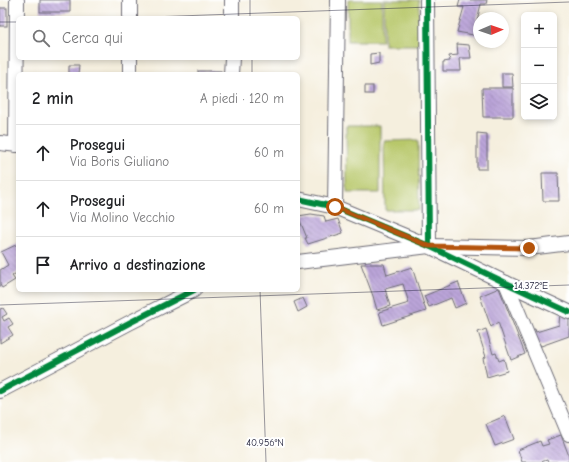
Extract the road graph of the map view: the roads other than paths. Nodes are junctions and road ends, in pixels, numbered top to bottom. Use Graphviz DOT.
graph roads {
  1 [pos="17,0"];
  2 [pos="130,0"];
  3 [pos="232,0"];
  4 [pos="338,0"];
  5 [pos="427,0"];
  6 [pos="17,16"];
  7 [pos="130,16"];
  8 [pos="232,16"];
  9 [pos="17,60"];
  10 [pos="130,60"];
  11 [pos="232,60"];
  12 [pos="17,72"];
  13 [pos="130,72"];
  14 [pos="232,72"];
  15 [pos="0,143"];
  16 [pos="16,145"];
  17 [pos="300,199"];
  18 [pos="335,207"];
  19 [pos="569,244"];
  20 [pos="429,246"];
  21 [pos="300,262"];
  22 [pos="506,283"];
  23 [pos="190,292"];
  24 [pos="569,312"];
  25 [pos="0,391"];
  26 [pos="569,434"];
  1 -- 6 [label="street"];
  2 -- 7 [label="street"];
  3 -- 8 [label="street"];
  4 -- 18 [label="street"];
  5 -- 20 [label="street"];
  9 -- 12 [label="street"];
  10 -- 13 [label="street"];
  11 -- 14 [label="street"];
  15 -- 16 [label="street"];
  17 -- 18 [label="street"];
  18 -- 20 [label="street"];
  19 -- 20 [label="street"];
  20 -- 21 [label="street"];
  20 -- 22 [label="street"];
  22 -- 24 [label="street"];
  22 -- 26 [label="street"];
  23 -- 25 [label="street"];
}
